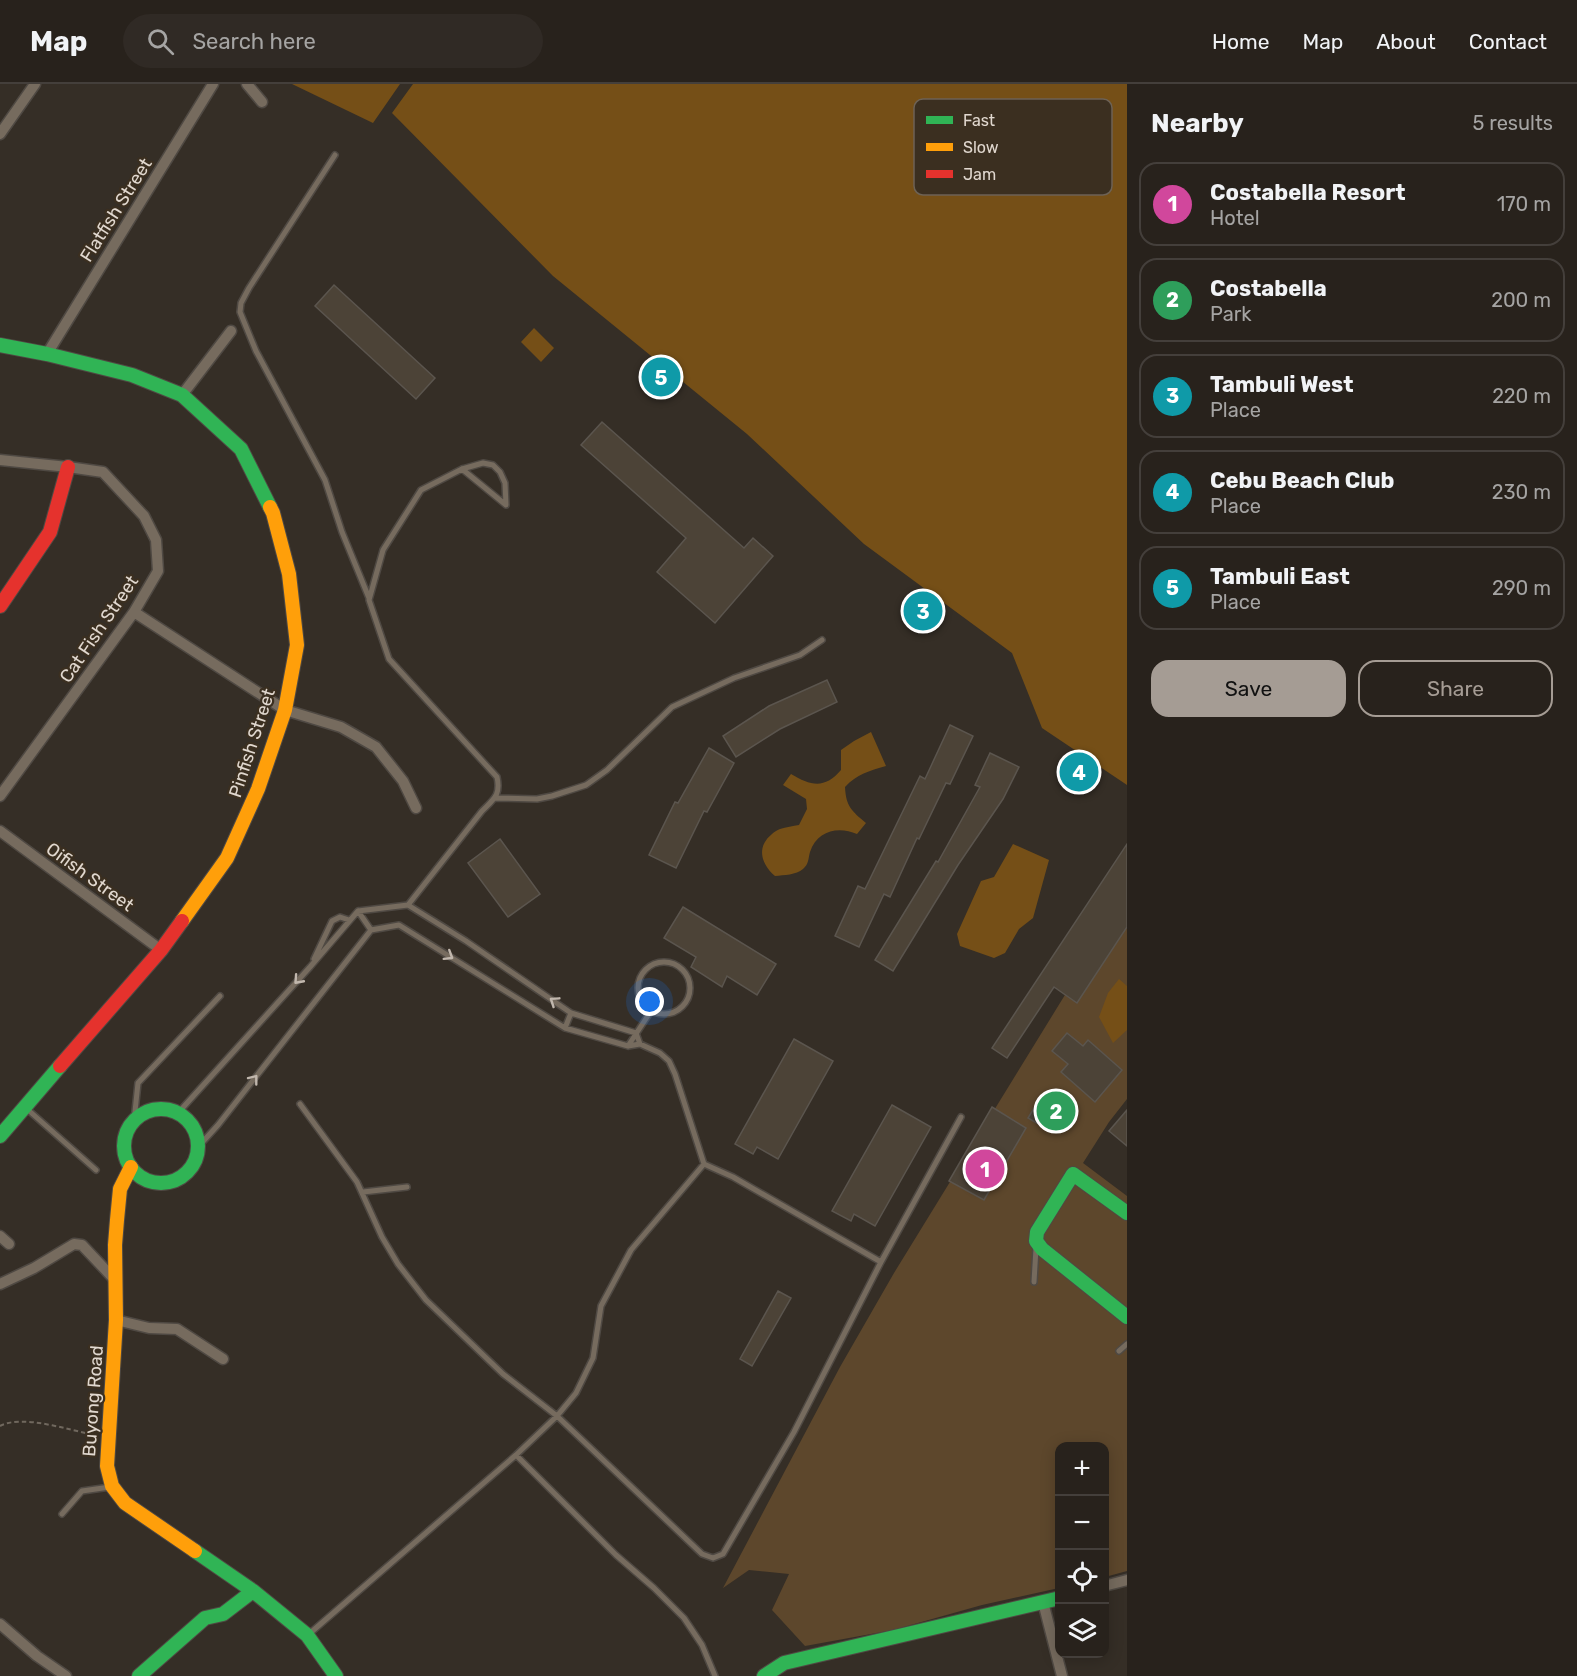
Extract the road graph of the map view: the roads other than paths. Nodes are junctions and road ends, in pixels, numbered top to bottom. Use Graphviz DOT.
graph roads {
  1 [pos="35,84"];
  2 [pos="213,84"];
  3 [pos="247,84"];
  4 [pos="262,102"];
  5 [pos="0,134"];
  6 [pos="335,155"];
  7 [pos="231,331"];
  8 [pos="0,345"];
  9 [pos="47,354"];
  10 [pos="182,395"];
  11 [pos="0,460"];
  12 [pos="68,467"];
  13 [pos="462,469"];
  14 [pos="369,600"];
  15 [pos="0,606"];
  16 [pos="134,612"];
  17 [pos="822,640"];
  18 [pos="285,710"];
  19 [pos="0,796"];
  20 [pos="495,798"];
  21 [pos="416,808"];
  22 [pos="0,831"];
  23 [pos="408,905"];
  24 [pos="357,911"];
  25 [pos="349,920"];
  26 [pos="371,930"];
  27 [pos="161,950"];
  28 [pos="310,967"];
  29 [pos="220,996"];
  30 [pos="651,1011"];
  31 [pos="572,1013"];
  32 [pos="596,1022"];
  33 [pos="565,1028"];
  34 [pos="636,1033"];
  35 [pos="589,1035"];
  36 [pos="640,1044"];
  37 [pos="628,1046"];
  38 [pos="300,1104"];
  39 [pos="25,1107"];
  40 [pos="178,1113"];
  41 [pos="961,1117"];
  42 [pos="134,1121"];
  43 [pos="0,1136"];
  44 [pos="198,1147"];
  45 [pos="704,1164"];
  46 [pos="131,1167"];
  47 [pos="96,1170"];
  48 [pos="407,1187"];
  49 [pos="363,1192"];
  50 [pos="1127,1213"];
  51 [pos="0,1236"];
  52 [pos="1036,1241"];
  53 [pos="9,1244"];
  54 [pos="881,1262"];
  55 [pos="116,1282"];
  56 [pos="1034,1282"];
  57 [pos="0,1284"];
  58 [pos="1127,1317"];
  59 [pos="116,1320"];
  60 [pos="1127,1344"];
  61 [pos="1119,1351"];
  62 [pos="223,1359"];
  63 [pos="557,1416"];
  64 [pos="516,1455"];
  65 [pos="112,1486"];
  66 [pos="62,1514"];
  67 [pos="1127,1580"];
  68 [pos="1109,1585"];
  69 [pos="253,1591"];
  70 [pos="1055,1599"];
  71 [pos="1043,1602"];
  72 [pos="0,1624"];
  73 [pos="307,1635"];
  74 [pos="66,1676"];
  75 [pos="139,1676"];
  76 [pos="336,1676"];
  77 [pos="715,1676"];
  78 [pos="764,1676"];
  79 [pos="1062,1676"];
  1 -- 5 [label="street"];
  2 -- 9 [label="street, Flatfish Street"];
  3 -- 4 [label="street"];
  6 -- 14 [label="lane"];
  7 -- 10 [label="street"];
  8 -- 9 [label="street, Pinfish Street"];
  9 -- 10 [label="street, Pinfish Street"];
  10 -- 18 [label="street, Pinfish Street"];
  11 -- 12 [label="street, Cat Fish Street"];
  12 -- 15 [label="street"];
  12 -- 16 [label="street, Cat Fish Street"];
  13 -- 13 [label="lane"];
  13 -- 14 [label="lane"];
  14 -- 20 [label="lane"];
  16 -- 18 [label="street"];
  16 -- 19 [label="street, Cat Fish Street"];
  17 -- 20 [label="lane"];
  18 -- 21 [label="street"];
  18 -- 27 [label="street, Pinfish Street"];
  20 -- 23 [label="lane"];
  22 -- 27 [label="street, Oifish Street"];
  23 -- 24 [label="lane"];
  31 -- 23 [label="lane, one-way"];
  24 -- 25 [label="lane"];
  24 -- 26 [label="lane"];
  25 -- 28 [label="lane"];
  25 -- 28 [label="lane"];
  26 -- 33 [label="lane, one-way"];
  44 -- 26 [label="lane, one-way"];
  27 -- 39 [label="street, Pinfish Street"];
  28 -- 40 [label="lane, one-way"];
  29 -- 42 [label="lane"];
  30 -- 30 [label="lane"];
  30 -- 34 [label="lane"];
  31 -- 32 [label="lane"];
  31 -- 33 [label="lane"];
  32 -- 34 [label="lane"];
  32 -- 35 [label="lane"];
  33 -- 35 [label="lane"];
  34 -- 36 [label="lane"];
  34 -- 37 [label="lane"];
  35 -- 37 [label="lane"];
  36 -- 37 [label="lane"];
  36 -- 45 [label="lane"];
  38 -- 49 [label="lane"];
  39 -- 43 [label="street, Pinfish Street"];
  39 -- 47 [label="lane"];
  40 -- 42 [label="street"];
  40 -- 44 [label="street"];
  41 -- 54 [label="lane"];
  42 -- 46 [label="street"];
  44 -- 46 [label="street"];
  45 -- 54 [label="lane"];
  45 -- 63 [label="lane"];
  46 -- 55 [label="street, Buyong Road"];
  48 -- 49 [label="lane"];
  49 -- 63 [label="lane"];
  50 -- 52 [label="street"];
  51 -- 53 [label="street"];
  52 -- 56 [label="lane"];
  52 -- 58 [label="street"];
  54 -- 63 [label="lane"];
  55 -- 57 [label="street"];
  55 -- 59 [label="street, Buyong Road"];
  59 -- 62 [label="street"];
  59 -- 65 [label="street, Buyong Road"];
  60 -- 61 [label="lane"];
  63 -- 64 [label="lane"];
  64 -- 73 [label="lane"];
  64 -- 77 [label="lane"];
  65 -- 66 [label="lane"];
  65 -- 69 [label="street"];
  67 -- 68 [label="street"];
  69 -- 73 [label="street"];
  69 -- 75 [label="street"];
  70 -- 71 [label="street"];
  71 -- 78 [label="street"];
  71 -- 79 [label="street"];
  72 -- 74 [label="street"];
  73 -- 76 [label="street"];
}
